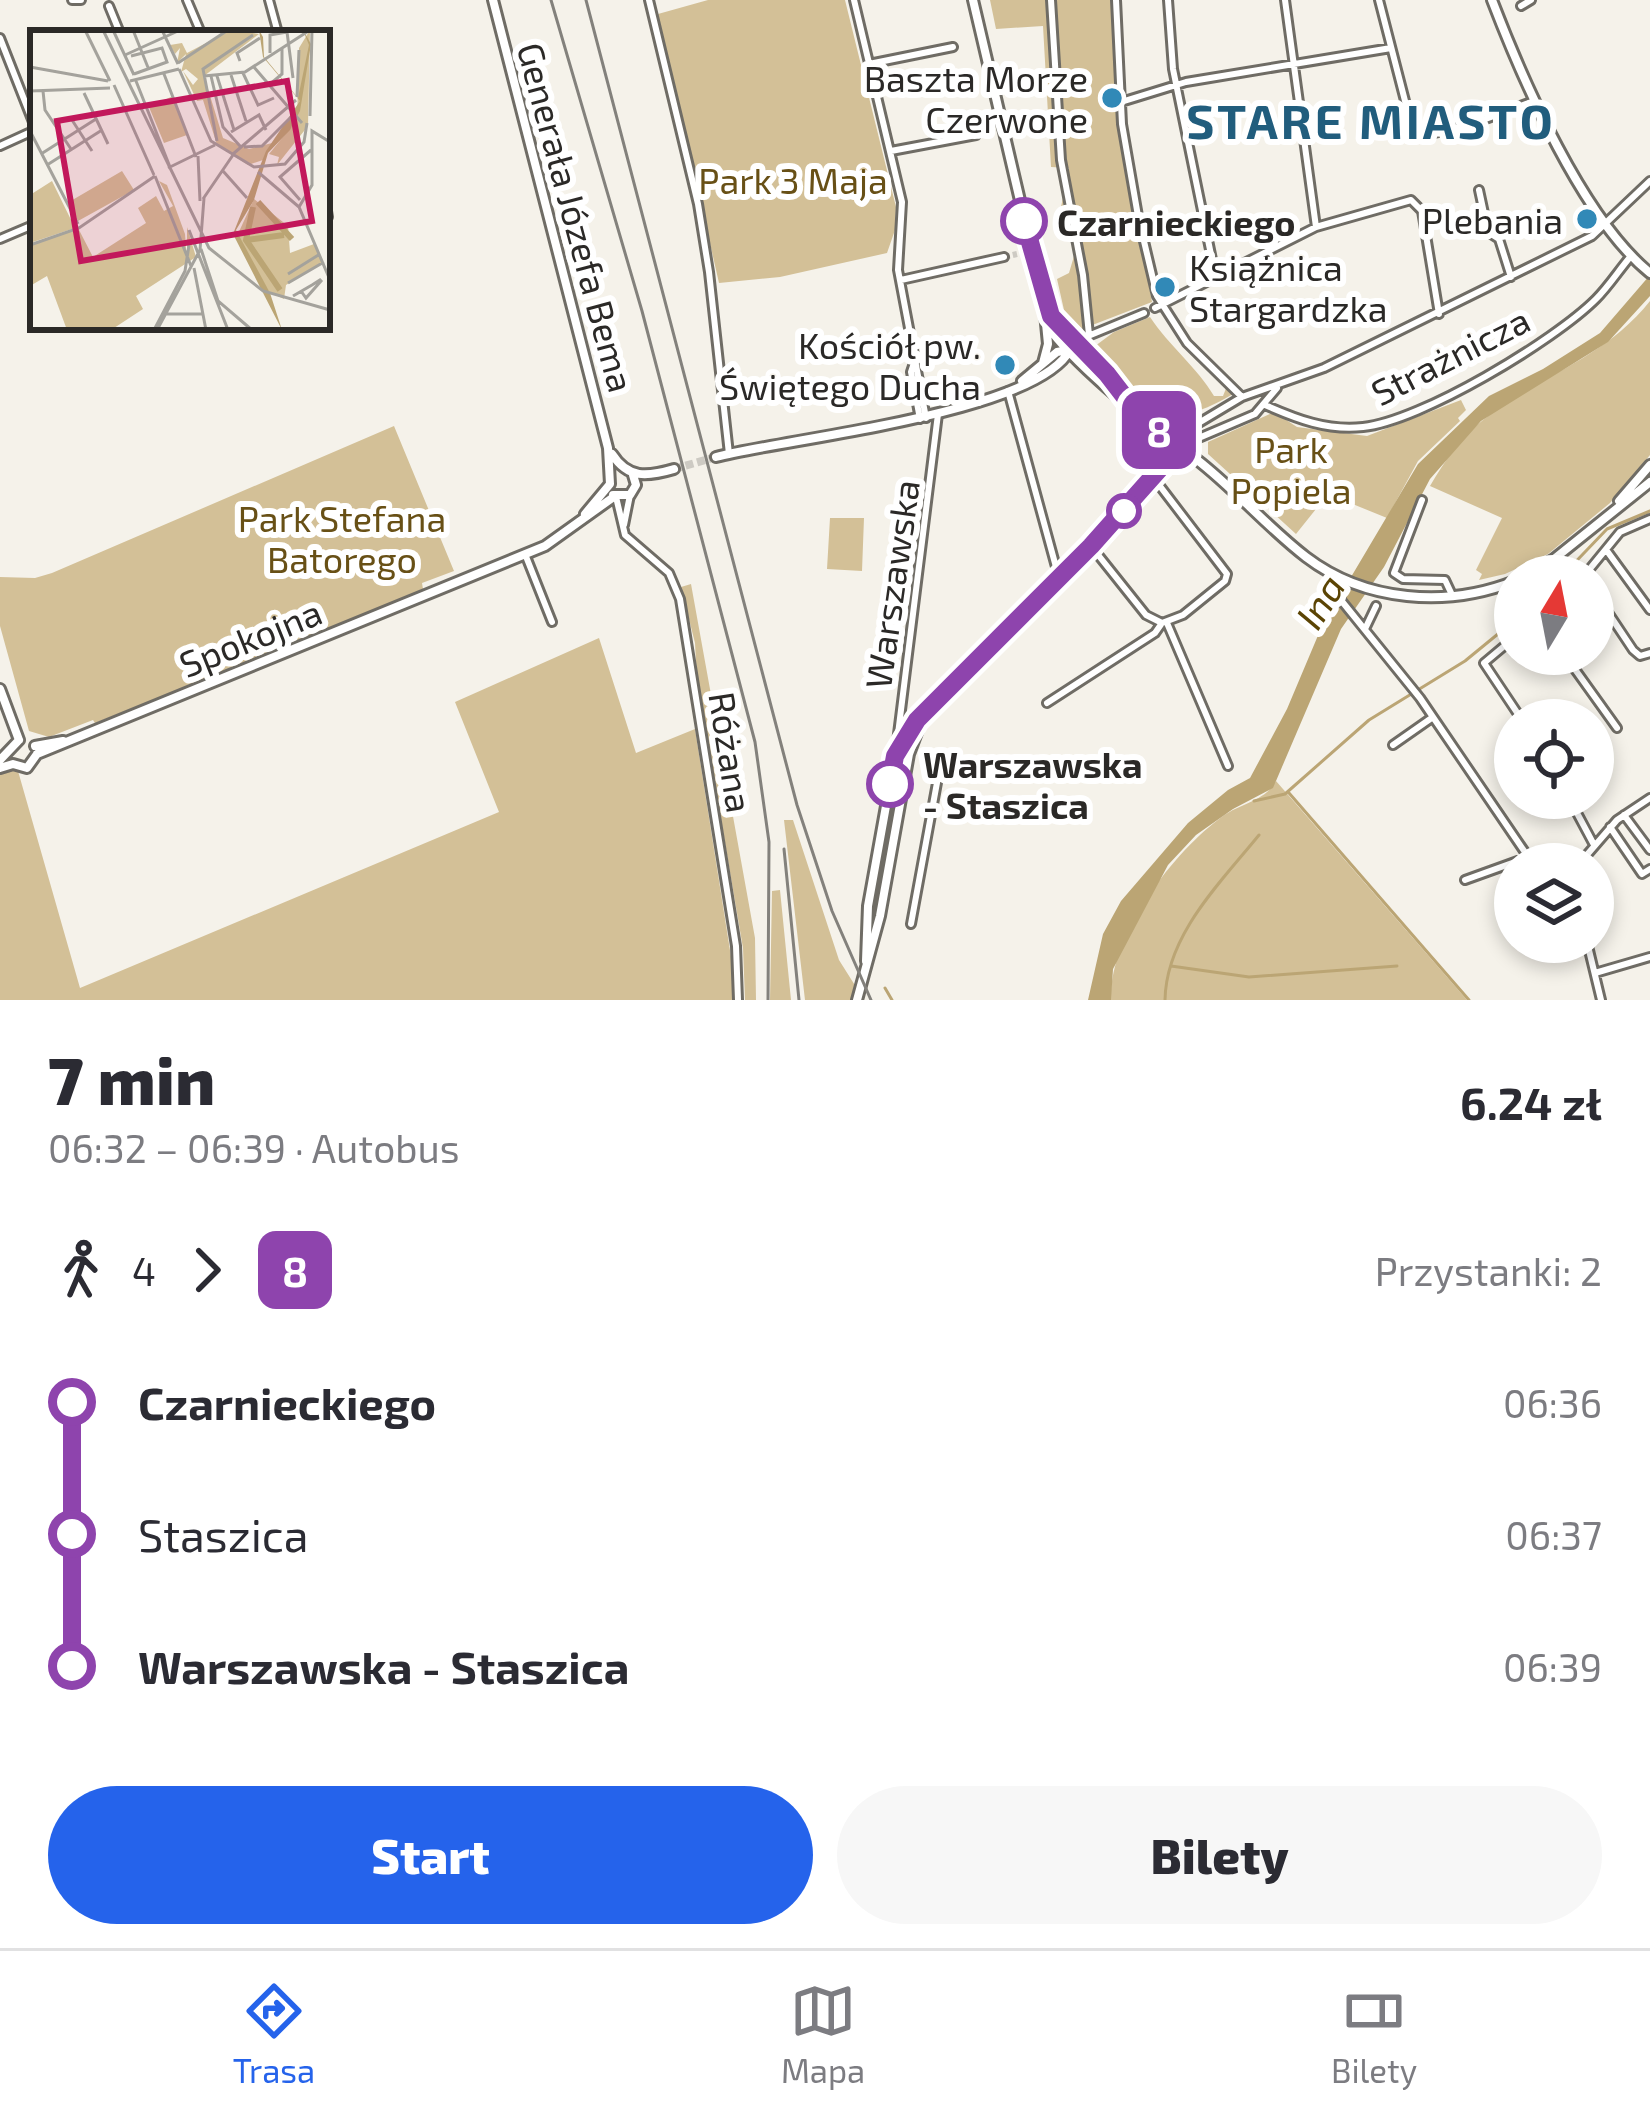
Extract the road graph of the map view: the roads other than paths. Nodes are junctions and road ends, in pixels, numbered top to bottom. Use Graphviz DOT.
graph roads {
  1 [pos="187,0"];
  2 [pos="269,0"];
  3 [pos="493,0"];
  4 [pos="649,0"];
  5 [pos="854,0"];
  6 [pos="973,0"];
  7 [pos="1051,0"];
  8 [pos="1116,0"];
  9 [pos="1168,0"];
  10 [pos="1285,0"];
  11 [pos="1379,0"];
  12 [pos="1492,0"];
  13 [pos="1531,0"];
  14 [pos="109,6"];
  15 [pos="1521,6"];
  16 [pos="1510,11"];
  17 [pos="1498,16"];
  18 [pos="119,30"];
  19 [pos="200,30"];
  20 [pos="277,30"];
  21 [pos="0,38"];
  22 [pos="953,47"];
  23 [pos="1391,48"];
  24 [pos="1293,63"];
  25 [pos="869,64"];
  26 [pos="1176,86"];
  27 [pos="1536,101"];
  28 [pos="1121,102"];
  29 [pos="30,114"];
  30 [pos="30,132"];
  31 [pos="976,136"];
  32 [pos="0,146"];
  33 [pos="890,152"];
  34 [pos="1650,181"];
  35 [pos="1479,190"];
  36 [pos="1606,224"];
  37 [pos="30,226"];
  38 [pos="1316,227"];
  39 [pos="0,239"];
  40 [pos="1631,256"];
  41 [pos="1004,257"];
  42 [pos="1646,270"];
  43 [pos="1511,277"];
  44 [pos="1216,279"];
  45 [pos="901,280"];
  46 [pos="1044,303"];
  47 [pos="1159,307"];
  48 [pos="1144,313"];
  49 [pos="1439,314"];
  50 [pos="1046,324"];
  51 [pos="1089,335"];
  52 [pos="1073,346"];
  53 [pos="1043,363"];
  54 [pos="1081,363"];
  55 [pos="1059,364"];
  56 [pos="1279,385"];
  57 [pos="1009,389"];
  58 [pos="1242,397"];
  59 [pos="1127,400"];
  60 [pos="1265,405"];
  61 [pos="938,414"];
  62 [pos="923,418"];
  63 [pos="1180,446"];
  64 [pos="608,448"];
  65 [pos="729,454"];
  66 [pos="716,457"];
  67 [pos="1650,465"];
  68 [pos="674,470"];
  69 [pos="663,472"];
  70 [pos="629,473"];
  71 [pos="1153,477"];
  72 [pos="610,481"];
  73 [pos="1650,482"];
  74 [pos="632,492"];
  75 [pos="615,497"];
  76 [pos="1422,500"];
  77 [pos="1611,512"];
  78 [pos="1650,519"];
  79 [pos="579,520"];
  80 [pos="625,535"];
  81 [pos="1091,546"];
  82 [pos="1607,551"];
  83 [pos="526,554"];
  84 [pos="1559,555"];
  85 [pos="1603,555"];
  86 [pos="1059,578"];
  87 [pos="1494,586"];
  88 [pos="1336,594"];
  89 [pos="1453,597"];
  90 [pos="1376,606"];
  91 [pos="1650,610"];
  92 [pos="1614,621"];
  93 [pos="551,622"];
  94 [pos="1164,622"];
  95 [pos="1365,629"];
  96 [pos="1494,654"];
  97 [pos="1648,654"];
  98 [pos="1579,675"];
  99 [pos="0,689"];
  100 [pos="1508,699"];
  101 [pos="1047,703"];
  102 [pos="900,717"];
  103 [pos="1433,717"];
  104 [pos="915,726"];
  105 [pos="1617,728"];
  106 [pos="19,740"];
  107 [pos="1393,745"];
  108 [pos="36,750"];
  109 [pos="895,758"];
  110 [pos="941,761"];
  111 [pos="5,762"];
  112 [pos="1228,766"];
  113 [pos="906,769"];
  114 [pos="1647,800"];
  115 [pos="1650,812"];
  116 [pos="1624,815"];
  117 [pos="1580,819"];
  118 [pos="1610,827"];
  119 [pos="1517,843"];
  120 [pos="1593,843"];
  121 [pos="1650,850"];
  122 [pos="1650,869"];
  123 [pos="1494,871"];
  124 [pos="1465,880"];
  125 [pos="868,907"];
  126 [pos="880,916"];
  127 [pos="911,924"];
  128 [pos="1650,956"];
  129 [pos="866,961"];
  130 [pos="1592,963"];
  131 [pos="1595,974"];
  132 [pos="738,1000"];
  133 [pos="856,1000"];
  134 [pos="1601,1000"];
  1 -- 19 [label="street"];
  2 -- 20 [label="street"];
  3 -- 64 [label="street, Generała Józefa Bema"];
  4 -- 65 [label="street"];
  5 -- 25 [label="street"];
  6 -- 46 [label="street"];
  7 -- 51 [label="street"];
  8 -- 28 [label="street"];
  9 -- 26 [label="street"];
  10 -- 24 [label="street"];
  11 -- 23 [label="street"];
  12 -- 17 [label="street"];
  13 -- 15 [label="street"];
  14 -- 18 [label="street"];
  16 -- 17 [label="street"];
  17 -- 27 [label="street"];
  21 -- 29 [label="street"];
  22 -- 25 [label="street"];
  23 -- 24 [label="street"];
  23 -- 27 [label="street"];
  24 -- 26 [label="street"];
  24 -- 38 [label="street"];
  25 -- 33 [label="street"];
  26 -- 28 [label="street"];
  26 -- 44 [label="street"];
  27 -- 36 [label="street"];
  28 -- 47 [label="street"];
  30 -- 32 [label="street"];
  31 -- 33 [label="street"];
  33 -- 45 [label="street"];
  34 -- 36 [label="street"];
  35 -- 43 [label="street"];
  36 -- 40 [label="street"];
  36 -- 43 [label="street"];
  37 -- 39 [label="street"];
  38 -- 44 [label="street"];
  38 -- 49 [label="street"];
  40 -- 42 [label="street"];
  40 -- 60 [label="street, Strażnicza"];
  41 -- 45 [label="street"];
  43 -- 49 [label="street"];
  44 -- 47 [label="street"];
  45 -- 62 [label="street"];
  46 -- 50 [label="street"];
  46 -- 52 [label="street"];
  47 -- 58 [label="street"];
  48 -- 51 [label="street"];
  49 -- 56 [label="street"];
  50 -- 52 [label="street"];
  50 -- 53 [label="street"];
  51 -- 52 [label="street"];
  52 -- 53 [label="street"];
  52 -- 54 [label="street"];
  52 -- 55 [label="street"];
  52 -- 59 [label="street"];
  53 -- 57 [label="street"];
  54 -- 55 [label="street"];
  54 -- 59 [label="street"];
  55 -- 57 [label="street"];
  56 -- 58 [label="street"];
  56 -- 60 [label="street"];
  57 -- 61 [label="street"];
  57 -- 86 [label="street"];
  58 -- 63 [label="street"];
  59 -- 63 [label="street"];
  60 -- 63 [label="street"];
  61 -- 62 [label="street"];
  61 -- 102 [label="street, Warszawska"];
  62 -- 65 [label="street"];
  63 -- 71 [label="street"];
  63 -- 89 [label="street"];
  64 -- 70 [label="street, Generała Józefa Bema"];
  64 -- 72 [label="street, Generała Józefa Bema"];
  65 -- 66 [label="street"];
  67 -- 77 [label="street"];
  68 -- 69 [label="street"];
  69 -- 70 [label="street"];
  69 -- 74 [label="street"];
  70 -- 72 [label="street"];
  70 -- 74 [label="street"];
  71 -- 81 [label="street"];
  71 -- 94 [label="street"];
  72 -- 75 [label="street, Generała Józefa Bema"];
  72 -- 79 [label="street, Spokojna"];
  73 -- 77 [label="street"];
  74 -- 75 [label="street"];
  74 -- 80 [label="street"];
  75 -- 79 [label="street, Spokojna"];
  75 -- 80 [label="street"];
  76 -- 89 [label="street"];
  77 -- 84 [label="street"];
  78 -- 82 [label="street"];
  79 -- 83 [label="street, Spokojna"];
  80 -- 132 [label="street, Różana"];
  81 -- 86 [label="street"];
  81 -- 94 [label="street"];
  82 -- 85 [label="street"];
  82 -- 91 [label="street"];
  83 -- 93 [label="street"];
  83 -- 108 [label="street, Spokojna"];
  86 -- 104 [label="street"];
  87 -- 89 [label="street"];
  88 -- 95 [label="street"];
  90 -- 95 [label="street"];
  92 -- 97 [label="street"];
  94 -- 101 [label="street"];
  94 -- 112 [label="street"];
  95 -- 103 [label="street"];
  96 -- 100 [label="street"];
  98 -- 105 [label="street"];
  99 -- 106 [label="street"];
  102 -- 104 [label="street"];
  102 -- 109 [label="street, Warszawska"];
  103 -- 107 [label="street"];
  103 -- 119 [label="street"];
  104 -- 109 [label="street"];
  104 -- 113 [label="street, Warszawska"];
  106 -- 108 [label="street"];
  106 -- 111 [label="street"];
  108 -- 111 [label="street, Spokojna"];
  109 -- 113 [label="street"];
  109 -- 125 [label="street, Warszawska"];
  110 -- 127 [label="street"];
  113 -- 126 [label="street, Warszawska"];
  114 -- 115 [label="street"];
  114 -- 116 [label="street"];
  116 -- 118 [label="street"];
  116 -- 121 [label="street"];
  117 -- 120 [label="street"];
  118 -- 120 [label="street"];
  118 -- 122 [label="street"];
  123 -- 124 [label="street"];
  125 -- 126 [label="street"];
  125 -- 129 [label="street, Warszawska"];
  126 -- 129 [label="street, Warszawska"];
  128 -- 131 [label="street"];
  129 -- 133 [label="street, Warszawska"];
  130 -- 131 [label="street"];
  131 -- 134 [label="street"];
}
